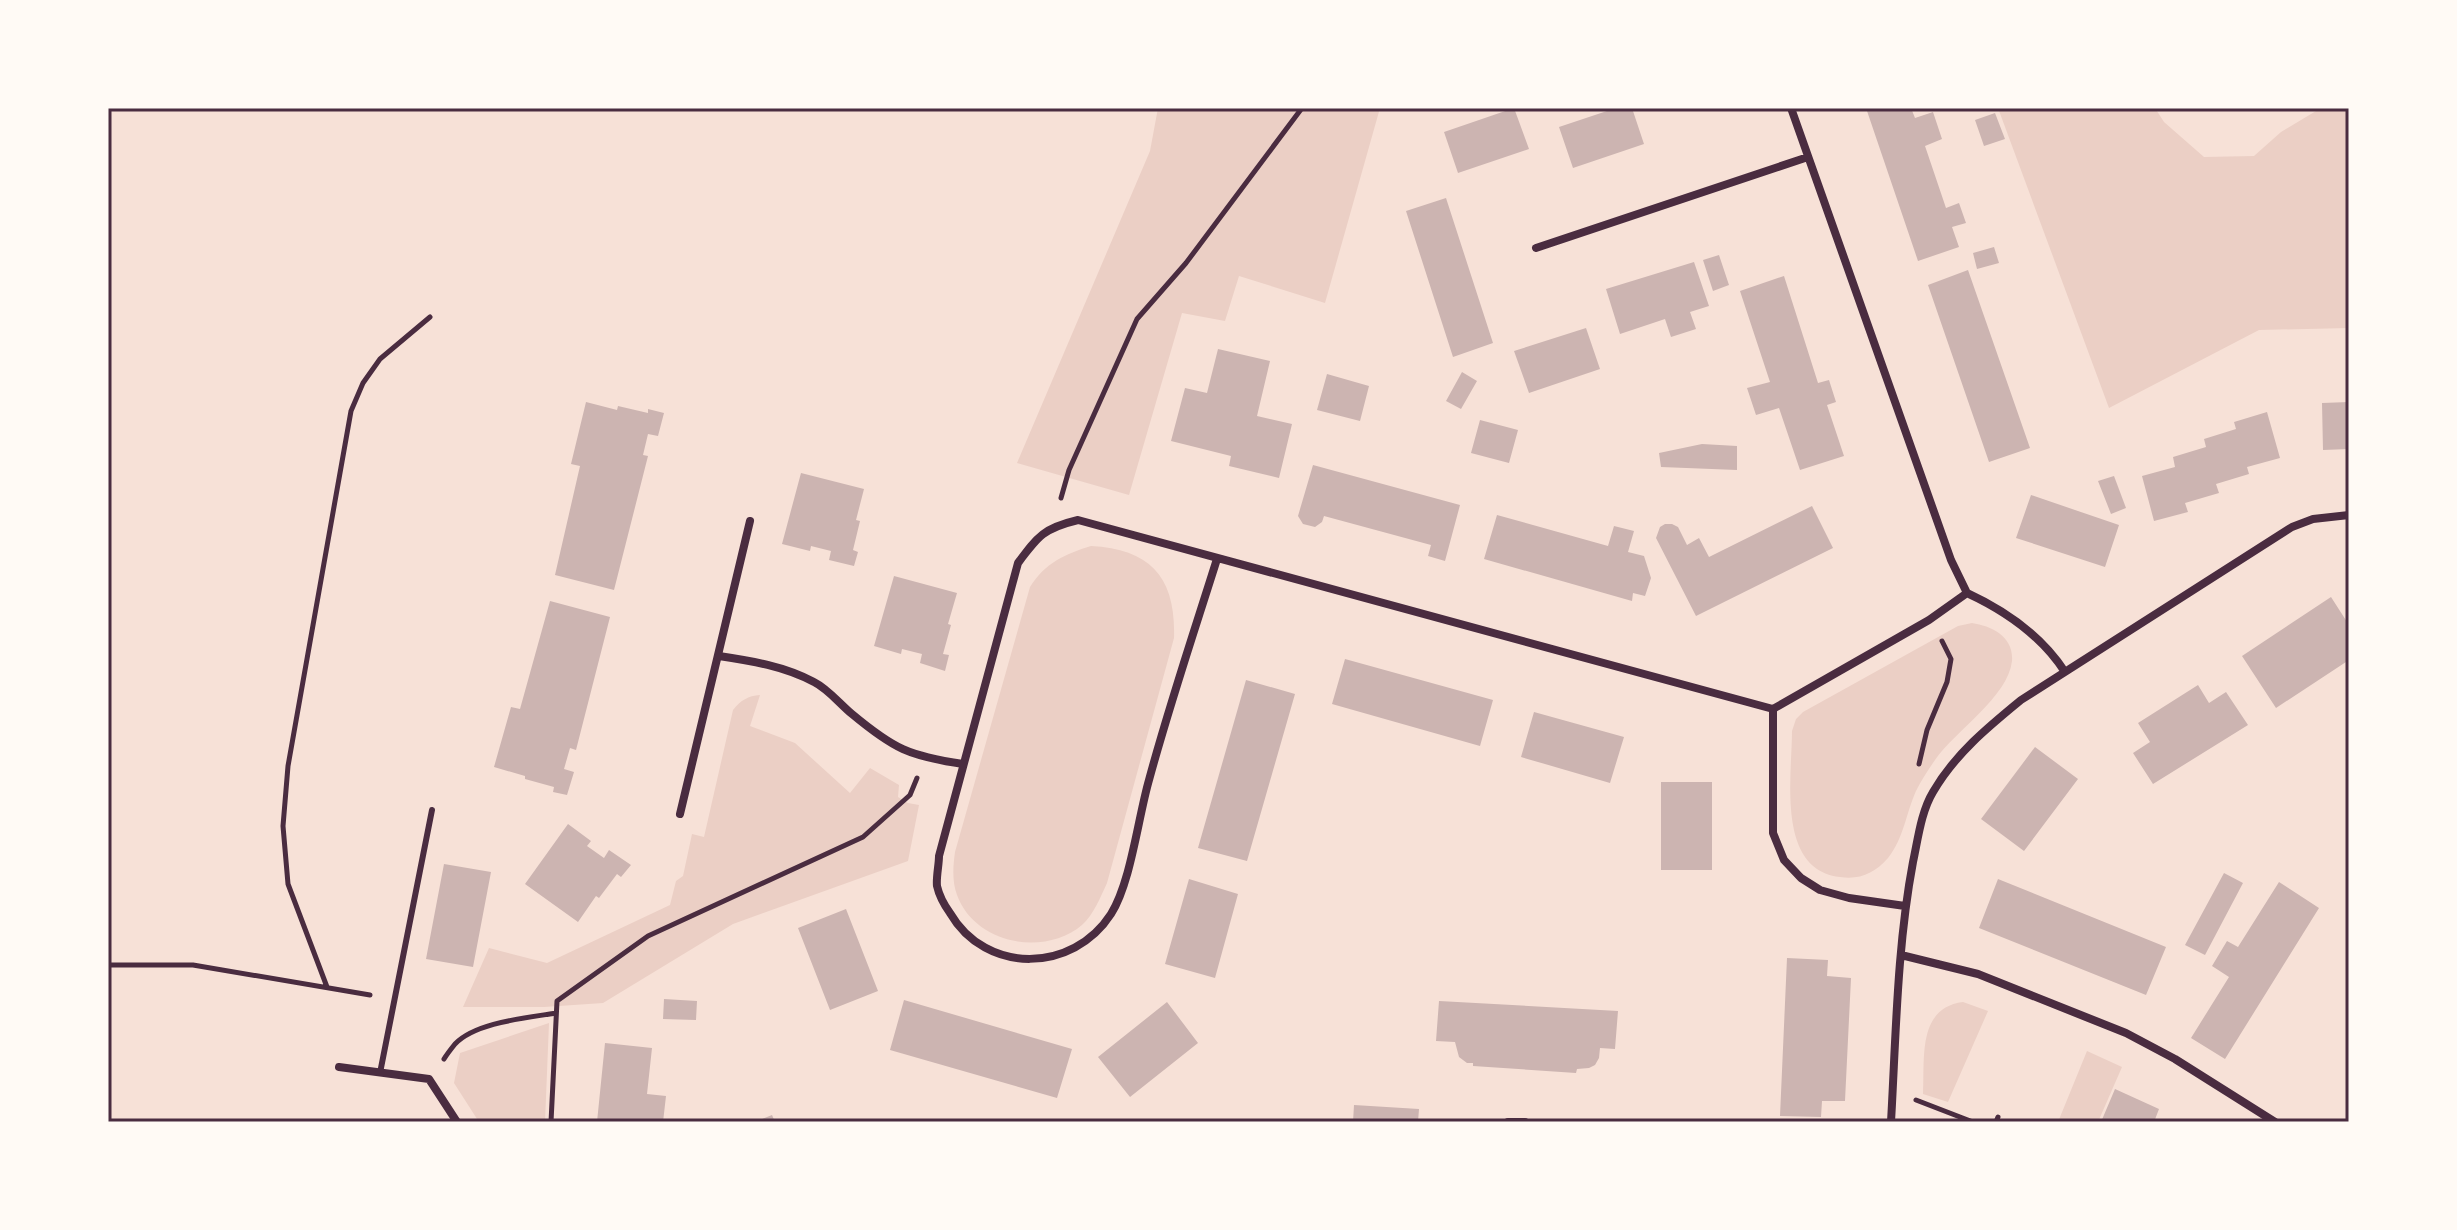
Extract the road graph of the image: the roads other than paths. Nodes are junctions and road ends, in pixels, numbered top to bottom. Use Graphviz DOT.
graph roads {
  1 [pos="1791,108"];
  2 [pos="1808,157"];
  3 [pos="1536,248"];
  4 [pos="2349,515"];
  5 [pos="750,521"];
  6 [pos="1217,559"];
  7 [pos="1967,593"];
  8 [pos="719,656"];
  9 [pos="2065,672"];
  10 [pos="1773,709"];
  11 [pos="963,764"];
  12 [pos="432,810"];
  13 [pos="680,814"];
  14 [pos="1905,906"];
  15 [pos="1901,955"];
  16 [pos="339,1067"];
  17 [pos="380,1073"];
  18 [pos="457,1122"];
  19 [pos="1508,1122"];
  20 [pos="1525,1122"];
  21 [pos="1891,1122"];
  22 [pos="2275,1122"];
  1 -- 2 [label="street"];
  2 -- 3 [label="street"];
  2 -- 7 [label="street"];
  4 -- 9 [label="street"];
  5 -- 8 [label="street"];
  6 -- 10 [label="street"];
  6 -- 11 [label="street"];
  6 -- 11 [label="street"];
  7 -- 9 [label="street"];
  7 -- 10 [label="street"];
  8 -- 11 [label="street"];
  8 -- 13 [label="street"];
  9 -- 14 [label="street"];
  10 -- 14 [label="street"];
  12 -- 17 [label="lane"];
  14 -- 15 [label="street"];
  15 -- 21 [label="street"];
  15 -- 22 [label="street"];
  16 -- 17 [label="street"];
  17 -- 18 [label="street"];
  19 -- 20 [label="street"];
}
